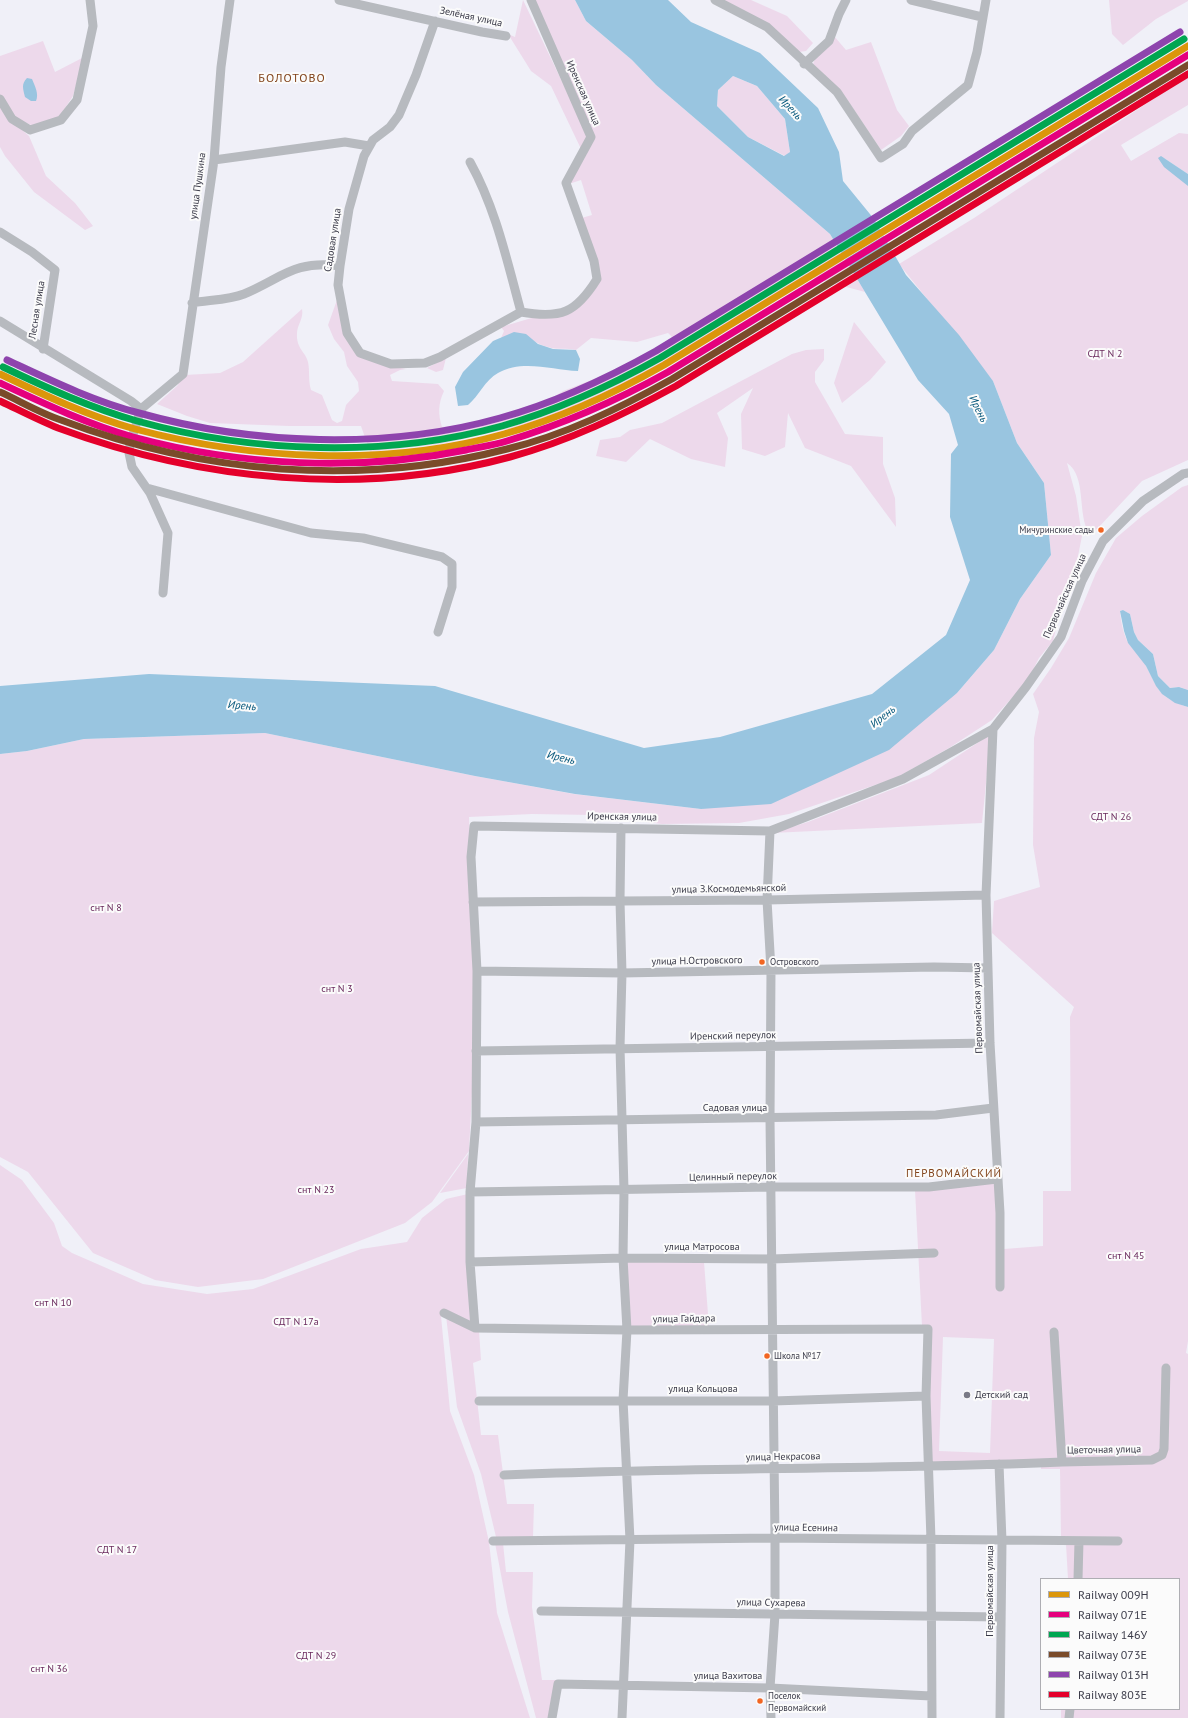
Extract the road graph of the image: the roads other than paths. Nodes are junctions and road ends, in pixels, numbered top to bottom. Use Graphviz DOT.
graph roads {
  1 [pos="90,0"];
  2 [pos="230,0"];
  3 [pos="339,0"];
  4 [pos="531,0"];
  5 [pos="715,0"];
  6 [pos="846,0"];
  7 [pos="911,0"];
  8 [pos="986,0"];
  9 [pos="982,17"];
  10 [pos="435,21"];
  11 [pos="506,36"];
  12 [pos="804,64"];
  13 [pos="0,99"];
  14 [pos="369,146"];
  15 [pos="214,160"];
  16 [pos="470,162"];
  17 [pos="0,232"];
  18 [pos="340,266"];
  19 [pos="192,303"];
  20 [pos="521,312"];
  21 [pos="0,321"];
  22 [pos="42,349"];
  23 [pos="141,409"];
  24 [pos="1188,473"];
  25 [pos="147,488"];
  26 [pos="163,593"];
  27 [pos="438,632"];
  28 [pos="993,729"];
  29 [pos="621,828"];
  30 [pos="770,831"];
  31 [pos="986,895"];
  32 [pos="620,900"];
  33 [pos="767,900"];
  34 [pos="473,902"];
  35 [pos="988,968"];
  36 [pos="771,970"];
  37 [pos="477,971"];
  38 [pos="622,973"];
  39 [pos="990,1043"];
  40 [pos="770,1046"];
  41 [pos="620,1048"];
  42 [pos="476,1051"];
  43 [pos="993,1108"];
  44 [pos="622,1119"];
  45 [pos="770,1119"];
  46 [pos="476,1122"];
  47 [pos="997,1179"];
  48 [pos="771,1187"];
  49 [pos="624,1190"];
  50 [pos="470,1192"];
  51 [pos="934,1253"];
  52 [pos="624,1258"];
  53 [pos="772,1258"];
  54 [pos="470,1262"];
  55 [pos="1000,1287"];
  56 [pos="444,1313"];
  57 [pos="475,1328"];
  58 [pos="774,1329"];
  59 [pos="627,1330"];
  60 [pos="1054,1332"];
  61 [pos="1166,1368"];
  62 [pos="926,1396"];
  63 [pos="479,1400"];
  64 [pos="623,1400"];
  65 [pos="773,1401"];
  66 [pos="1062,1462"];
  67 [pos="999,1464"];
  68 [pos="927,1466"];
  69 [pos="775,1468"];
  70 [pos="627,1470"];
  71 [pos="504,1475"];
  72 [pos="775,1538"];
  73 [pos="630,1540"];
  74 [pos="931,1540"];
  75 [pos="493,1541"];
  76 [pos="1002,1541"];
  77 [pos="1080,1541"];
  78 [pos="1118,1541"];
  79 [pos="1078,1578"];
  80 [pos="541,1611"];
  81 [pos="626,1611"];
  82 [pos="775,1614"];
  83 [pos="930,1617"];
  84 [pos="1001,1617"];
  85 [pos="623,1687"];
  86 [pos="770,1688"];
  87 [pos="931,1696"];
  88 [pos="552,1718"];
  89 [pos="622,1718"];
  90 [pos="771,1718"];
  91 [pos="932,1718"];
  92 [pos="1000,1718"];
  1 -- 13 [label="street"];
  2 -- 15 [label="street, улица Пушкина"];
  3 -- 10 [label="street, Зелёная улица"];
  4 -- 20 [label="street, Иренская улица"];
  5 -- 12 [label="street"];
  6 -- 12 [label="street"];
  7 -- 9 [label="street"];
  8 -- 9 [label="street"];
  9 -- 12 [label="street"];
  10 -- 11 [label="street, Зелёная улица"];
  10 -- 14 [label="street, Садовая улица"];
  14 -- 15 [label="street"];
  14 -- 18 [label="street, Садовая улица"];
  15 -- 19 [label="street, улица Пушкина"];
  16 -- 20 [label="street"];
  17 -- 22 [label="street, Лесная улица"];
  18 -- 19 [label="street"];
  18 -- 20 [label="street, Садовая улица"];
  19 -- 23 [label="street, улица Пушкина"];
  21 -- 22 [label="street"];
  22 -- 23 [label="street"];
  23 -- 25 [label="street"];
  24 -- 28 [label="street, Первомайская улица"];
  25 -- 26 [label="street"];
  25 -- 27 [label="street"];
  28 -- 30 [label="street, Первомайская улица"];
  28 -- 31 [label="street, Первомайская улица"];
  29 -- 30 [label="street, Иренская улица"];
  29 -- 32 [label="street"];
  29 -- 34 [label="street, Иренская улица"];
  30 -- 33 [label="street"];
  31 -- 33 [label="street, улица З.Космодемьянской"];
  31 -- 35 [label="street, Первомайская улица"];
  32 -- 33 [label="street, улица З.Космодемьянской"];
  32 -- 34 [label="street, улица З.Космодемьянской"];
  32 -- 38 [label="street"];
  33 -- 36 [label="street"];
  34 -- 37 [label="street"];
  35 -- 36 [label="street, улица Н.Островского"];
  35 -- 39 [label="street, Первомайская улица"];
  36 -- 38 [label="street, улица Н.Островского"];
  36 -- 40 [label="street"];
  37 -- 38 [label="street, улица Н.Островского"];
  37 -- 42 [label="street"];
  38 -- 41 [label="street"];
  39 -- 40 [label="street, Иренский переулок"];
  39 -- 43 [label="street, Первомайская улица"];
  40 -- 41 [label="street, Иренский переулок"];
  40 -- 45 [label="street"];
  41 -- 42 [label="street, Иренский переулок"];
  41 -- 44 [label="street"];
  42 -- 46 [label="street"];
  43 -- 45 [label="street, Садовая улица"];
  43 -- 47 [label="street, Первомайская улица"];
  44 -- 45 [label="street, Садовая улица"];
  44 -- 46 [label="street, Садовая улица"];
  44 -- 49 [label="street"];
  45 -- 48 [label="street"];
  46 -- 50 [label="street"];
  47 -- 48 [label="street, Целинный переулок"];
  47 -- 55 [label="street, Первомайская улица"];
  48 -- 49 [label="street, Целинный переулок"];
  48 -- 53 [label="street"];
  49 -- 50 [label="street, Целинный переулок"];
  49 -- 52 [label="street"];
  50 -- 54 [label="street"];
  51 -- 53 [label="street, улица Матросова"];
  52 -- 53 [label="street, улица Матросова"];
  52 -- 54 [label="street, улица Матросова"];
  52 -- 59 [label="street"];
  53 -- 58 [label="street"];
  54 -- 57 [label="street"];
  56 -- 57 [label="street, улица Гайдара"];
  57 -- 59 [label="street, улица Гайдара"];
  58 -- 59 [label="street, улица Гайдара"];
  58 -- 62 [label="street, улица Гайдара"];
  58 -- 65 [label="street"];
  59 -- 64 [label="street"];
  60 -- 66 [label="street, Цветочная улица"];
  61 -- 66 [label="street, Цветочная улица"];
  62 -- 65 [label="street, улица Кольцова"];
  62 -- 68 [label="street"];
  63 -- 64 [label="street, улица Кольцова"];
  64 -- 65 [label="street, улица Кольцова"];
  64 -- 70 [label="street"];
  65 -- 69 [label="street"];
  66 -- 67 [label="street, улица Некрасова"];
  67 -- 68 [label="street, улица Некрасова"];
  67 -- 76 [label="street, Первомайская улица"];
  68 -- 69 [label="street, улица Некрасова"];
  68 -- 74 [label="street"];
  69 -- 70 [label="street, улица Некрасова"];
  69 -- 72 [label="street"];
  70 -- 71 [label="street, улица Некрасова"];
  70 -- 73 [label="street"];
  72 -- 73 [label="street, улица Есенина"];
  72 -- 74 [label="street, улица Есенина"];
  72 -- 82 [label="street"];
  73 -- 75 [label="street, улица Есенина"];
  73 -- 81 [label="street"];
  74 -- 76 [label="street, улица Есенина"];
  74 -- 83 [label="street"];
  76 -- 77 [label="street, улица Есенина"];
  76 -- 84 [label="street, Первомайская улица"];
  77 -- 78 [label="street, улица Есенина"];
  77 -- 79 [label="street"];
  80 -- 81 [label="street, улица Сухарева"];
  81 -- 82 [label="street, улица Сухарева"];
  81 -- 85 [label="street"];
  82 -- 83 [label="street, улица Сухарева"];
  82 -- 86 [label="street"];
  83 -- 84 [label="street, улица Сухарева"];
  83 -- 87 [label="street"];
  84 -- 92 [label="street, Первомайская улица"];
  85 -- 86 [label="street, улица Вахитова"];
  85 -- 88 [label="street, улица Вахитова"];
  85 -- 89 [label="street"];
  86 -- 87 [label="street, улица Вахитова"];
  86 -- 90 [label="street"];
  87 -- 91 [label="street"];
}
